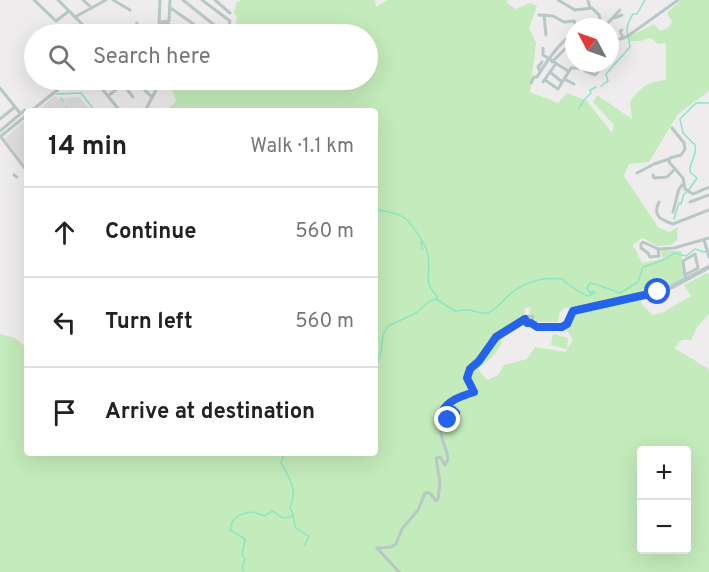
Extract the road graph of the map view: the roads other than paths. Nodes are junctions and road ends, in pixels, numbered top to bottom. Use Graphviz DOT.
graph roads {
  1 [pos="34,0"];
  2 [pos="58,0"];
  3 [pos="83,0"];
  4 [pos="106,0"];
  5 [pos="113,0"];
  6 [pos="126,0"];
  7 [pos="160,0"];
  8 [pos="170,0"];
  9 [pos="183,0"];
  10 [pos="202,0"];
  11 [pos="558,0"];
  12 [pos="567,0"];
  13 [pos="678,0"];
  14 [pos="588,1"];
  15 [pos="215,2"];
  16 [pos="122,4"];
  17 [pos="565,5"];
  18 [pos="169,7"];
  19 [pos="590,7"];
  20 [pos="92,8"];
  21 [pos="212,8"];
  22 [pos="130,10"];
  23 [pos="69,11"];
  24 [pos="230,13"];
  25 [pos="621,13"];
  26 [pos="539,15"];
  27 [pos="544,15"];
  28 [pos="75,17"];
  29 [pos="600,18"];
  30 [pos="614,18"];
  31 [pos="161,21"];
  32 [pos="565,22"];
  33 [pos="82,24"];
  34 [pos="164,24"];
  35 [pos="193,24"];
  36 [pos="211,24"];
  37 [pos="229,24"];
  38 [pos="622,30"];
  39 [pos="546,35"];
  40 [pos="626,37"];
  41 [pos="619,39"];
  42 [pos="565,40"];
  43 [pos="543,48"];
  44 [pos="565,50"];
  45 [pos="548,59"];
  46 [pos="542,62"];
  47 [pos="554,64"];
  48 [pos="565,70"];
  49 [pos="540,71"];
  50 [pos="550,72"];
  51 [pos="567,72"];
  52 [pos="563,80"];
  53 [pos="531,83"];
  54 [pos="574,84"];
  55 [pos="0,88"];
  56 [pos="57,90"];
  57 [pos="104,90"];
  58 [pos="116,90"];
  59 [pos="128,90"];
  60 [pos="145,90"];
  61 [pos="156,90"];
  62 [pos="6,96"];
  63 [pos="108,96"];
  64 [pos="133,97"];
  65 [pos="152,97"];
  66 [pos="0,100"];
  67 [pos="15,108"];
  68 [pos="36,108"];
  69 [pos="118,108"];
  70 [pos="146,108"];
  71 [pos="23,114"];
  72 [pos="0,119"];
  73 [pos="672,128"];
  74 [pos="0,131"];
  75 [pos="0,137"];
  76 [pos="668,161"];
  77 [pos="24,167"];
  78 [pos="675,169"];
  79 [pos="637,173"];
  80 [pos="653,175"];
  81 [pos="684,183"];
  82 [pos="709,187"];
  83 [pos="709,195"];
  84 [pos="659,202"];
  85 [pos="690,202"];
  86 [pos="709,210"];
  87 [pos="673,212"];
  88 [pos="709,238"];
  89 [pos="704,240"];
  90 [pos="658,249"];
  91 [pos="708,253"];
  92 [pos="709,267"];
  93 [pos="686,277"];
  94 [pos="525,319"];
  95 [pos="399,572"];
  1 -- 23 [label="street"];
  2 -- 23 [label="street"];
  3 -- 20 [label="street"];
  4 -- 20 [label="street"];
  5 -- 16 [label="street"];
  6 -- 16 [label="street"];
  7 -- 31 [label="street"];
  8 -- 18 [label="street"];
  9 -- 36 [label="street"];
  10 -- 21 [label="street"];
  11 -- 17 [label="street"];
  12 -- 17 [label="street"];
  13 -- 40 [label="street"];
  14 -- 19 [label="street"];
  15 -- 21 [label="street"];
  15 -- 24 [label="street"];
  16 -- 22 [label="street"];
  17 -- 19 [label="street"];
  18 -- 31 [label="street"];
  18 -- 35 [label="street"];
  19 -- 29 [label="street"];
  20 -- 28 [label="street"];
  21 -- 37 [label="street"];
  23 -- 28 [label="street"];
  25 -- 30 [label="street"];
  26 -- 27 [label="street"];
  27 -- 32 [label="street"];
  27 -- 39 [label="street"];
  28 -- 33 [label="street"];
  31 -- 34 [label="street"];
  38 -- 40 [label="street"];
  40 -- 41 [label="street"];
  42 -- 45 [label="street"];
  43 -- 45 [label="street"];
  44 -- 47 [label="street"];
  45 -- 47 [label="street"];
  45 -- 49 [label="street"];
  46 -- 49 [label="street"];
  47 -- 48 [label="street"];
  47 -- 50 [label="street"];
  49 -- 53 [label="street"];
  50 -- 52 [label="street"];
  50 -- 52 [label="street"];
  51 -- 52 [label="street"];
  52 -- 54 [label="street"];
  55 -- 62 [label="street"];
  56 -- 68 [label="street"];
  57 -- 63 [label="street"];
  58 -- 63 [label="street"];
  59 -- 64 [label="street"];
  60 -- 65 [label="street"];
  61 -- 65 [label="street"];
  62 -- 66 [label="street"];
  62 -- 67 [label="street"];
  63 -- 69 [label="street"];
  65 -- 70 [label="street"];
  67 -- 71 [label="street"];
  67 -- 72 [label="street"];
  71 -- 74 [label="street"];
  71 -- 75 [label="street"];
  73 -- 76 [label="street"];
  75 -- 77 [label="street"];
  76 -- 78 [label="street"];
  76 -- 79 [label="street"];
  78 -- 80 [label="street"];
  78 -- 81 [label="street"];
  81 -- 82 [label="street"];
  81 -- 87 [label="street"];
  83 -- 85 [label="street"];
  84 -- 86 [label="street"];
  88 -- 89 [label="street"];
  89 -- 90 [label="street"];
  89 -- 91 [label="street"];
  90 -- 90 [label="street"];
  92 -- 93 [label="street"];
  93 -- 93 [label="street"];
  93 -- 94 [label="street"];
  94 -- 95 [label="street"];
}
